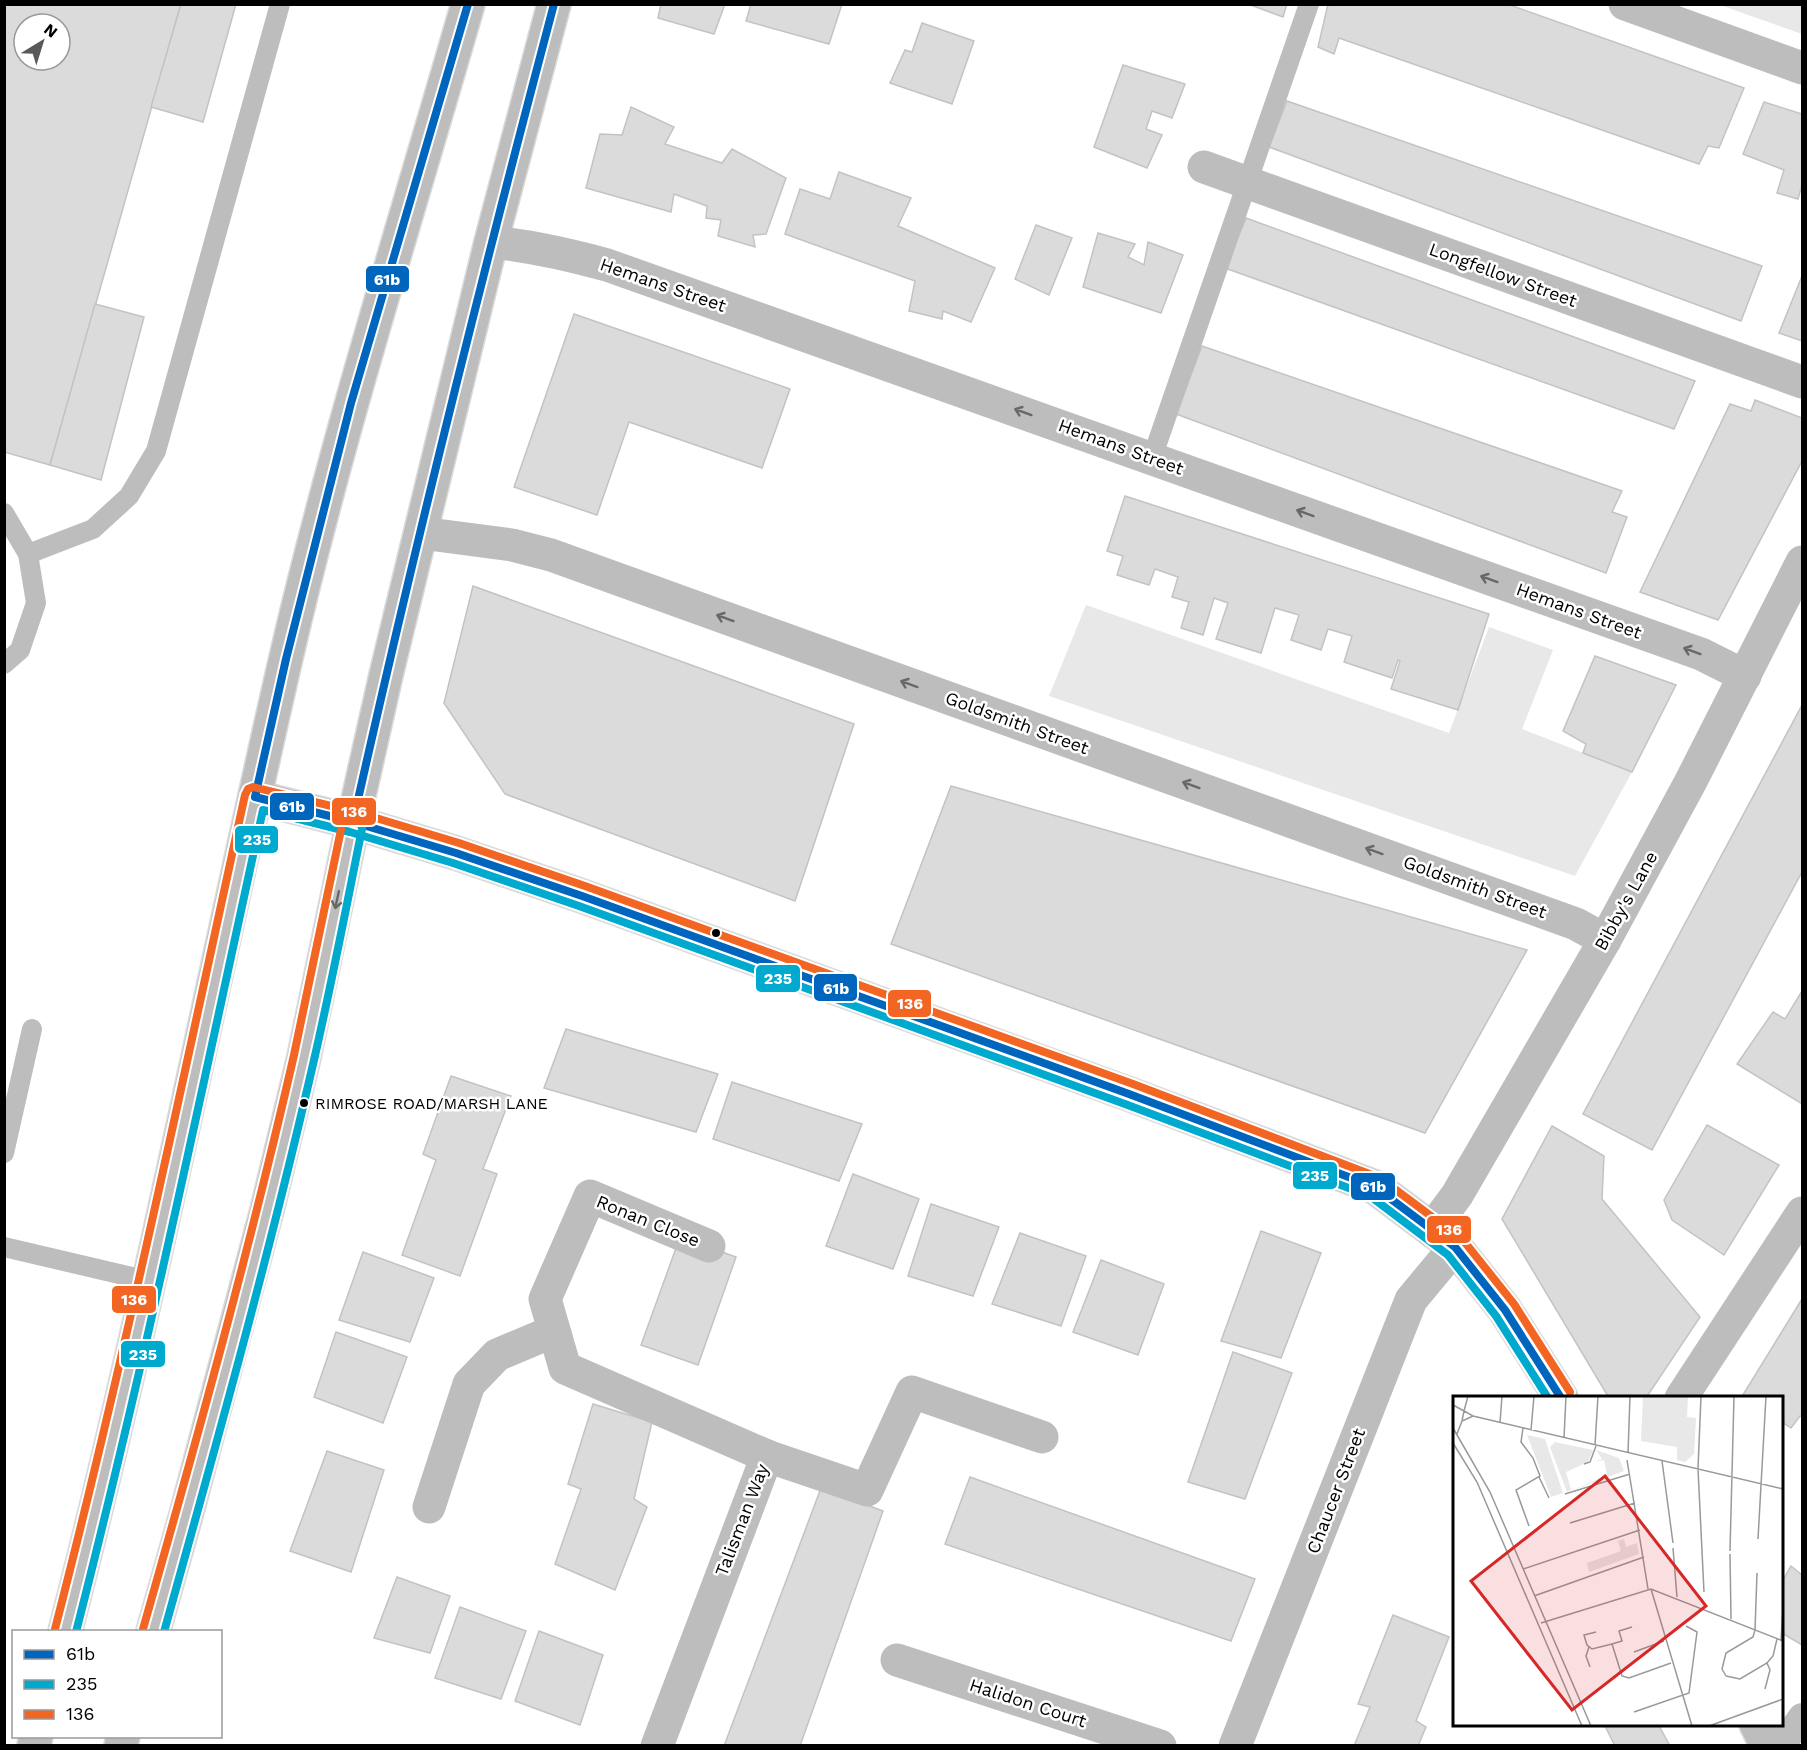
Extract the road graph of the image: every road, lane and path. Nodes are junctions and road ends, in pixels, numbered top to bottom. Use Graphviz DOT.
graph roads {
  1 [pos="280,4"];
  2 [pos="468,4"];
  3 [pos="554,4"];
  4 [pos="1309,4"];
  5 [pos="1625,4"];
  6 [pos="1803,68"];
  7 [pos="1204,167"];
  8 [pos="1247,183"];
  9 [pos="491,242"];
  10 [pos="1803,382"];
  11 [pos="1152,458"];
  12 [pos="4,513"];
  13 [pos="422,533"];
  14 [pos="28,554"];
  15 [pos="1803,562"];
  16 [pos="4,664"];
  17 [pos="1745,676"];
  18 [pos="255,797"];
  19 [pos="353,822"];
  20 [pos="1605,940"];
  21 [pos="32,1029"];
  22 [pos="4,1153"];
  23 [pos="1803,1213"];
  24 [pos="1443,1238"];
  25 [pos="709,1246"];
  26 [pos="4,1247"];
  27 [pos="149,1281"];
  28 [pos="554,1332"];
  29 [pos="1560,1396"];
  30 [pos="1683,1396"];
  31 [pos="1042,1437"];
  32 [pos="766,1456"];
  33 [pos="429,1507"];
  34 [pos="65,1630"];
  35 [pos="154,1630"];
  36 [pos="897,1660"];
  37 [pos="1803,1717"];
  38 [pos="1757,1726"];
  39 [pos="657,1746"];
  40 [pos="1160,1746"];
  41 [pos="1235,1746"];
  42 [pos="1767,1746"];
  43 [pos="1781,1746"];
  1 -- 14 [label="lane"];
  2 -- 18 [label="main road"];
  3 -- 9 [label="main road"];
  4 -- 8 [label="lane"];
  5 -- 6 [label="main road"];
  7 -- 8 [label="main road, Longfellow Street"];
  8 -- 10 [label="main road, Longfellow Street"];
  8 -- 11 [label="lane"];
  11 -- 9 [label="main road, Hemans Street, one-way"];
  9 -- 13 [label="main road"];
  17 -- 11 [label="main road, Hemans Street, one-way"];
  12 -- 14 [label="lane"];
  13 -- 19 [label="main road"];
  20 -- 13 [label="main road, Goldsmith Street, one-way"];
  14 -- 16 [label="lane"];
  15 -- 17 [label="main road, Bibby's Lane"];
  17 -- 20 [label="main road, Bibby's Lane"];
  18 -- 19 [label="main road"];
  18 -- 27 [label="main road"];
  19 -- 24 [label="main road"];
  19 -- 35 [label="main road, one-way"];
  20 -- 24 [label="main road, Bibby's Lane"];
  21 -- 22 [label="lane"];
  23 -- 30 [label="main road"];
  24 -- 29 [label="main road"];
  24 -- 41 [label="main road, Chaucer Street"];
  25 -- 28 [label="main road, Ronan Close"];
  26 -- 27 [label="lane"];
  27 -- 34 [label="main road"];
  28 -- 32 [label="main road, Ronan Close"];
  28 -- 33 [label="main road"];
  31 -- 32 [label="main road, Talisman Way"];
  32 -- 39 [label="main road, Talisman Way"];
  36 -- 40 [label="main road, Halidon Court"];
  37 -- 43 [label="street"];
  38 -- 42 [label="main road"];
}
